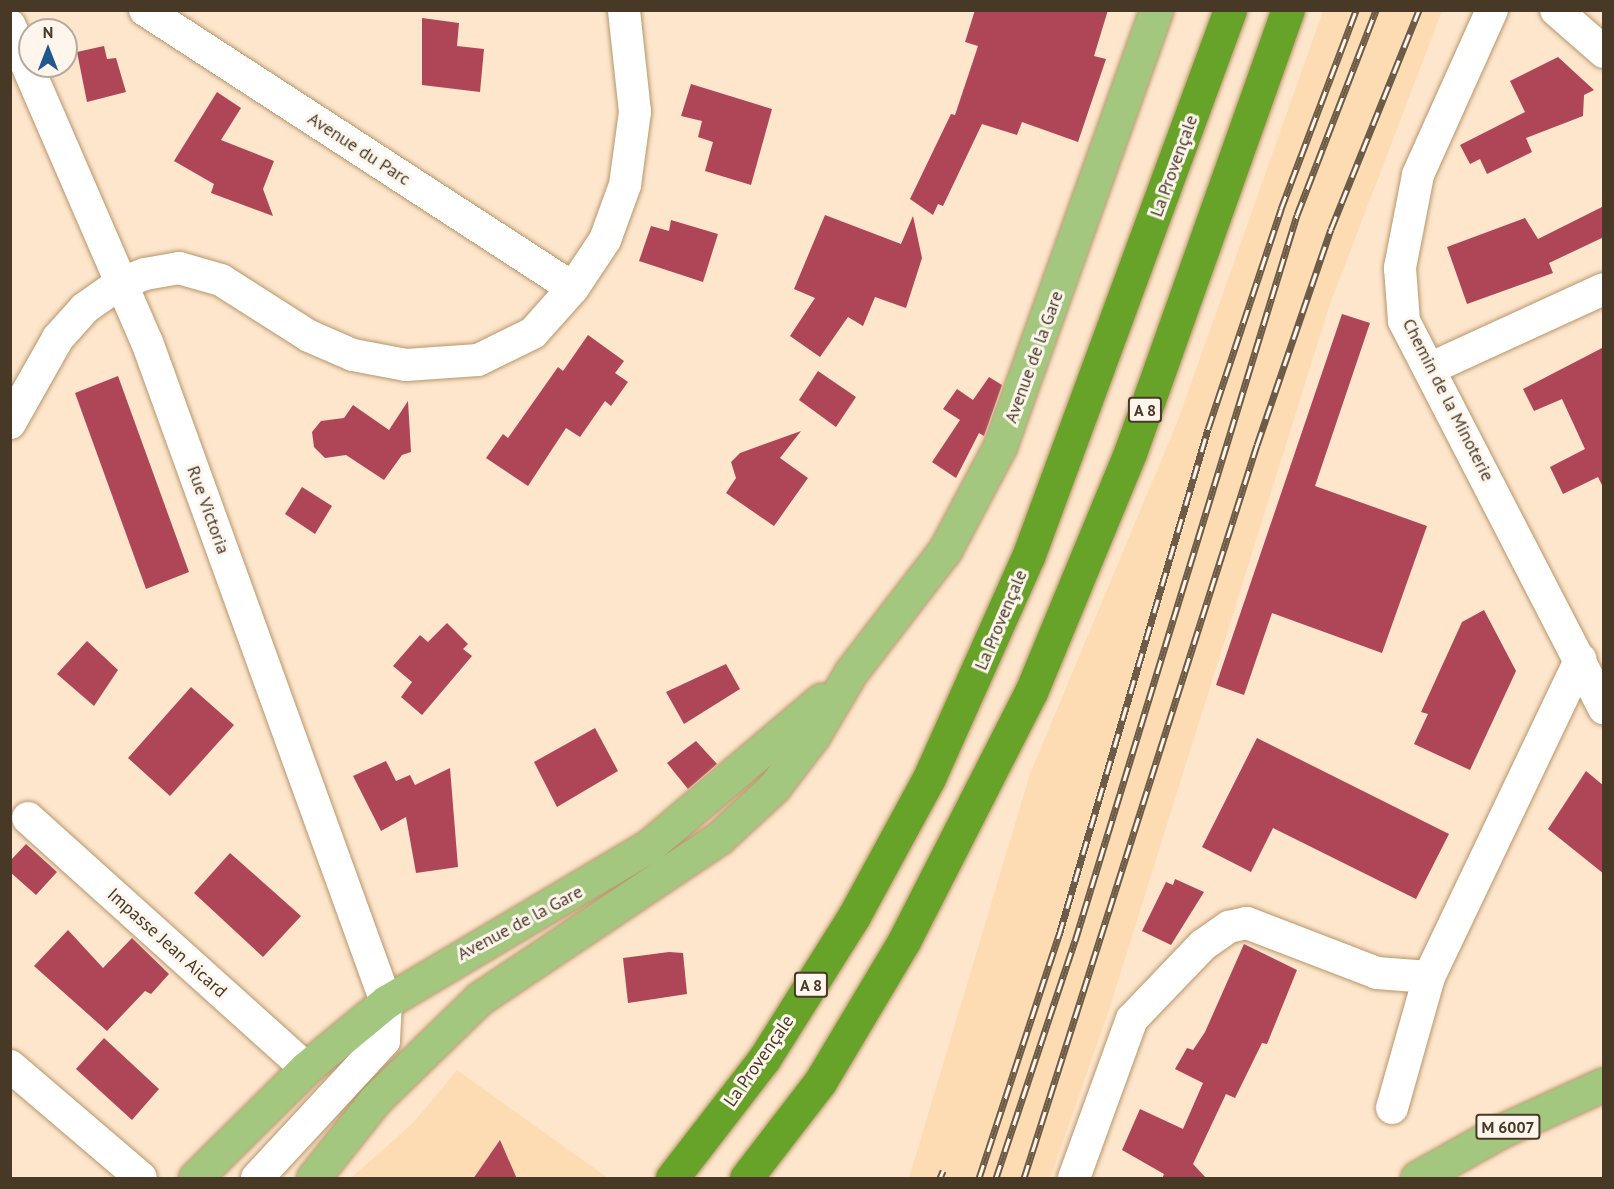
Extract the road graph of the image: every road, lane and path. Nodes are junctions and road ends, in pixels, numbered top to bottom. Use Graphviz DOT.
graph roads {
  1 [pos="145,10"];
  2 [pos="624,10"];
  3 [pos="1230,10"];
  4 [pos="1288,10"];
  5 [pos="1492,10"];
  6 [pos="1556,10"];
  7 [pos="1156,11"];
  8 [pos="10,26"];
  9 [pos="1604,52"];
  10 [pos="119,284"];
  11 [pos="573,288"];
  12 [pos="1604,289"];
  13 [pos="1429,369"];
  14 [pos="10,423"];
  15 [pos="1581,659"];
  16 [pos="851,672"];
  17 [pos="1604,708"];
  18 [pos="28,818"];
  19 [pos="1429,977"];
  20 [pos="386,1002"];
  21 [pos="10,1066"];
  22 [pos="306,1068"];
  23 [pos="1604,1084"];
  24 [pos="1392,1108"];
  25 [pos="237,1136"];
  26 [pos="141,1179"];
  27 [pos="195,1179"];
  28 [pos="219,1179"];
  29 [pos="257,1179"];
  30 [pos="313,1179"];
  31 [pos="672,1179"];
  32 [pos="746,1179"];
  33 [pos="1074,1179"];
  34 [pos="1417,1179"];
  1 -- 11 [label="street, Avenue du Parc"];
  2 -- 11 [label="street"];
  3 -- 31 [label="highway, La Provençale / A 8"];
  4 -- 32 [label="highway, A 8"];
  5 -- 13 [label="street, Chemin de la Minoterie"];
  6 -- 9 [label="street"];
  7 -- 16 [label="main road, Avenue de la Gare"];
  8 -- 10 [label="street, Rue Victoria"];
  10 -- 11 [label="street"];
  10 -- 14 [label="street"];
  10 -- 20 [label="street, Rue Victoria"];
  12 -- 13 [label="street"];
  13 -- 15 [label="street, Chemin de la Minoterie"];
  15 -- 17 [label="street, Chemin de la Minoterie"];
  15 -- 19 [label="street"];
  16 -- 20 [label="main road, Avenue de la Gare"];
  16 -- 30 [label="main road, Avenue de la Gare"];
  18 -- 22 [label="street, Impasse Jean Aicard"];
  19 -- 24 [label="street"];
  19 -- 33 [label="street"];
  20 -- 22 [label="main road, Avenue de la Gare"];
  20 -- 29 [label="street"];
  21 -- 26 [label="street"];
  22 -- 25 [label="main road, Avenue de la Gare"];
  23 -- 34 [label="main road, M 6007"];
  25 -- 27 [label="main road, Avenue de la Gare"];
  25 -- 28 [label="main road"];
}
